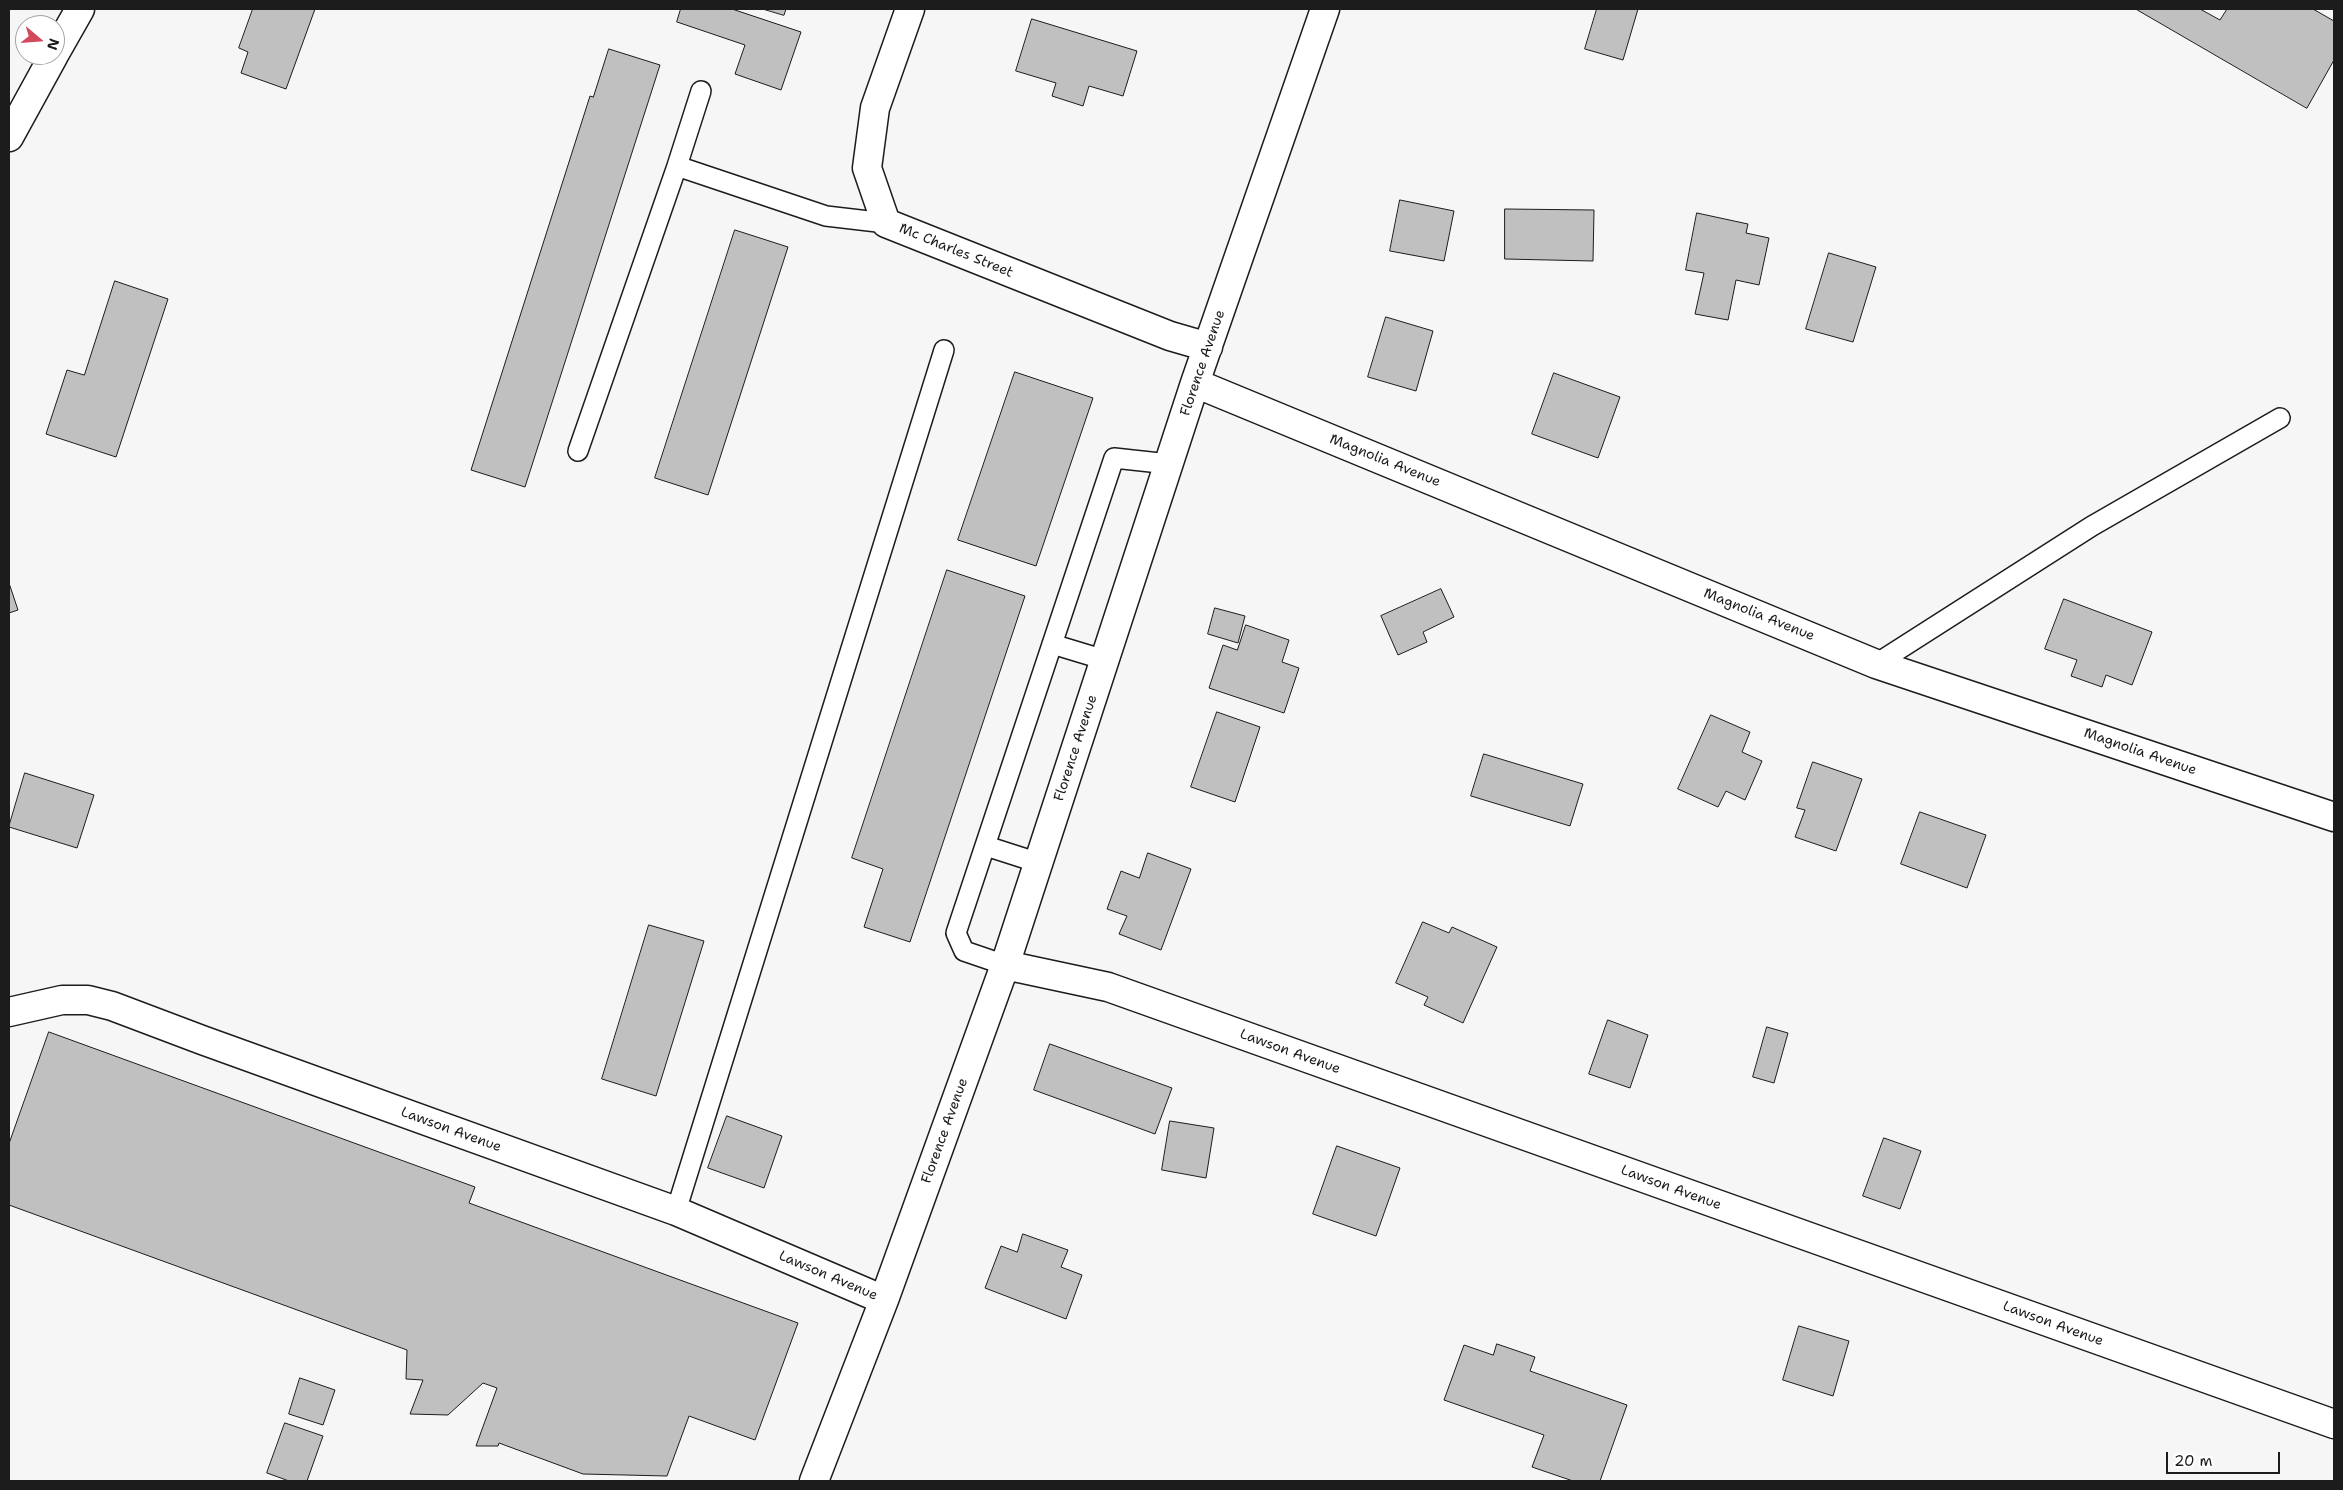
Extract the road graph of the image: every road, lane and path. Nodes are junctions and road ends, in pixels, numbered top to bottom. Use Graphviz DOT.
graph roads {
  1 [pos="80,9"];
  2 [pos="910,9"];
  3 [pos="1325,9"];
  4 [pos="65,36"];
  5 [pos="49,65"];
  6 [pos="701,91"];
  7 [pos="9,137"];
  8 [pos="677,166"];
  9 [pos="886,222"];
  10 [pos="1208,347"];
  11 [pos="944,350"];
  12 [pos="1195,383"];
  13 [pos="2280,418"];
  14 [pos="578,451"];
  15 [pos="1169,464"];
  16 [pos="1052,644"];
  17 [pos="1105,660"];
  18 [pos="1876,664"];
  19 [pos="2334,817"];
  20 [pos="986,846"];
  21 [pos="1039,863"];
  22 [pos="1005,965"];
  23 [pos="9,1012"];
  24 [pos="676,1211"];
  25 [pos="884,1300"];
  26 [pos="2334,1424"];
  27 [pos="814,1481"];
  1 -- 4 [label="street"];
  2 -- 9 [label="street, Mc Charles Street"];
  3 -- 10 [label="street, Florence Avenue"];
  5 -- 7 [label="street"];
  6 -- 8 [label="lane"];
  8 -- 9 [label="lane"];
  8 -- 14 [label="lane"];
  9 -- 10 [label="street, Mc Charles Street"];
  10 -- 12 [label="street, Florence Avenue"];
  11 -- 24 [label="lane"];
  12 -- 15 [label="street, Florence Avenue"];
  12 -- 18 [label="street, Magnolia Avenue"];
  13 -- 18 [label="lane"];
  15 -- 16 [label="lane"];
  15 -- 17 [label="street, Florence Avenue"];
  16 -- 17 [label="lane"];
  16 -- 20 [label="lane"];
  17 -- 21 [label="street, Florence Avenue"];
  18 -- 19 [label="street, Magnolia Avenue"];
  20 -- 21 [label="lane"];
  20 -- 22 [label="lane"];
  21 -- 22 [label="street, Florence Avenue"];
  22 -- 25 [label="street, Florence Avenue"];
  22 -- 26 [label="street, Lawson Avenue"];
  23 -- 24 [label="street, Lawson Avenue"];
  24 -- 25 [label="street, Lawson Avenue"];
  25 -- 27 [label="street, Florence Avenue"];
}
